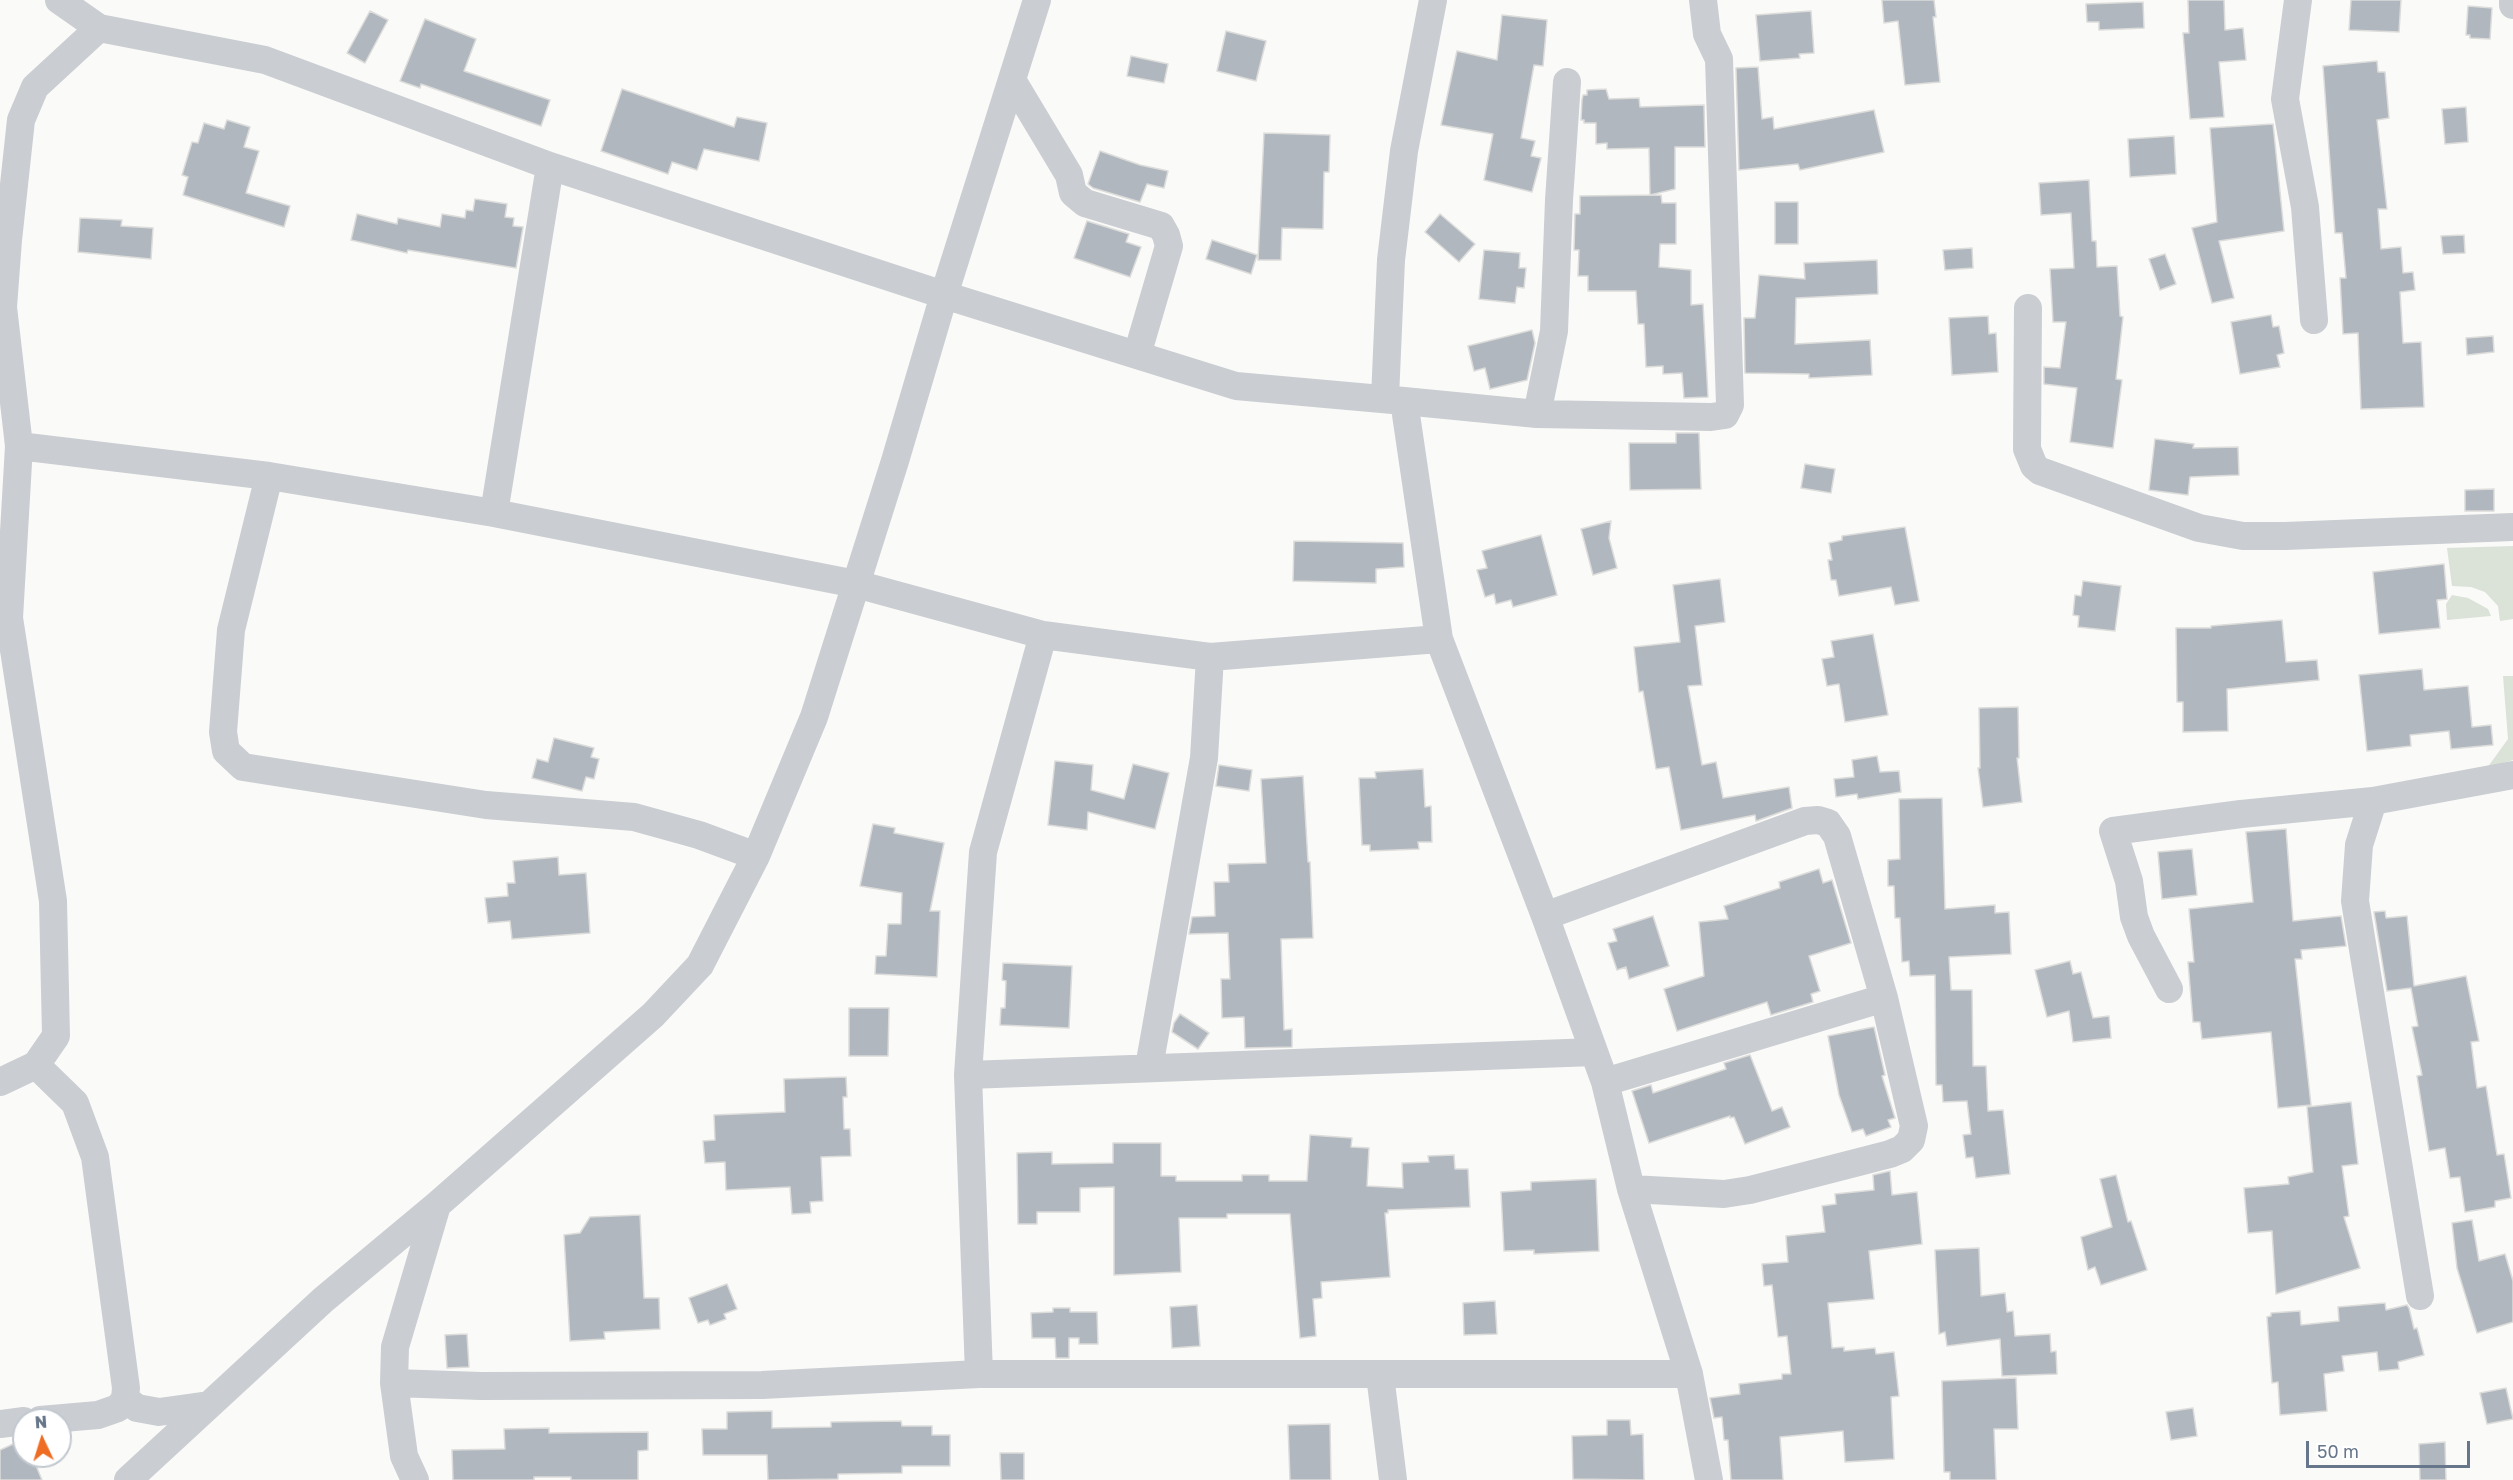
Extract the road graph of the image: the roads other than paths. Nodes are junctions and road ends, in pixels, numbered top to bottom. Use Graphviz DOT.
graph roads {
  1 [pos="60,0"];
  2 [pos="1037,0"];
  3 [pos="1433,0"];
  4 [pos="1703,0"];
  5 [pos="2298,0"];
  6 [pos="2513,0"];
  7 [pos="2513,5"];
  8 [pos="99,28"];
  9 [pos="1012,80"];
  10 [pos="1567,82"];
  11 [pos="550,166"];
  12 [pos="944,295"];
  13 [pos="2028,308"];
  14 [pos="2314,320"];
  15 [pos="1137,355"];
  16 [pos="6,387"];
  17 [pos="1394,399"];
  18 [pos="1537,414"];
  19 [pos="19,446"];
  20 [pos="268,476"];
  21 [pos="494,513"];
  22 [pos="2513,527"];
  23 [pos="856,584"];
  24 [pos="5,618"];
  25 [pos="1043,635"];
  26 [pos="1439,639"];
  27 [pos="1210,657"];
  28 [pos="2513,775"];
  29 [pos="2373,801"];
  30 [pos="756,856"];
  31 [pos="1545,916"];
  32 [pos="2169,990"];
  33 [pos="1884,998"];
  34 [pos="1594,1052"];
  35 [pos="36,1065"];
  36 [pos="1149,1067"];
  37 [pos="968,1074"];
  38 [pos="0,1082"];
  39 [pos="1605,1082"];
  40 [pos="1631,1189"];
  41 [pos="436,1205"];
  42 [pos="2420,1296"];
  43 [pos="980,1374"];
  44 [pos="1689,1374"];
  45 [pos="1380,1375"];
  46 [pos="394,1383"];
  47 [pos="125,1399"];
  48 [pos="209,1406"];
  49 [pos="72,1417"];
  50 [pos="128,1480"];
  51 [pos="415,1480"];
  52 [pos="1393,1480"];
  53 [pos="1709,1480"];
  1 -- 8 [label="street"];
  2 -- 9 [label="street"];
  3 -- 17 [label="street"];
  4 -- 18 [label="street"];
  5 -- 14 [label="street"];
  6 -- 7 [label="street"];
  8 -- 11 [label="street"];
  8 -- 16 [label="street"];
  9 -- 12 [label="street"];
  9 -- 15 [label="street"];
  10 -- 18 [label="street"];
  11 -- 12 [label="street"];
  11 -- 21 [label="street"];
  12 -- 15 [label="street"];
  12 -- 23 [label="street"];
  13 -- 22 [label="street"];
  15 -- 17 [label="street"];
  16 -- 19 [label="street"];
  17 -- 18 [label="street"];
  17 -- 26 [label="street"];
  19 -- 20 [label="street"];
  19 -- 24 [label="street"];
  20 -- 21 [label="street"];
  20 -- 30 [label="street"];
  21 -- 23 [label="street"];
  23 -- 25 [label="street"];
  23 -- 30 [label="street"];
  24 -- 35 [label="street"];
  25 -- 27 [label="street"];
  25 -- 37 [label="street"];
  26 -- 27 [label="street"];
  26 -- 31 [label="street"];
  27 -- 36 [label="street"];
  28 -- 29 [label="street"];
  29 -- 32 [label="street"];
  29 -- 42 [label="street"];
  30 -- 41 [label="street"];
  31 -- 33 [label="street"];
  31 -- 34 [label="street"];
  33 -- 39 [label="street"];
  33 -- 40 [label="street"];
  34 -- 36 [label="street"];
  34 -- 39 [label="street"];
  35 -- 38 [label="street"];
  35 -- 47 [label="street"];
  36 -- 37 [label="street"];
  37 -- 43 [label="street"];
  39 -- 40 [label="street"];
  40 -- 44 [label="street"];
  41 -- 46 [label="street"];
  41 -- 48 [label="street"];
  43 -- 45 [label="street"];
  43 -- 46 [label="street"];
  44 -- 45 [label="street"];
  44 -- 53 [label="street"];
  45 -- 52 [label="street"];
  46 -- 51 [label="street"];
  47 -- 48 [label="street"];
  47 -- 49 [label="street"];
  48 -- 50 [label="street"];
}
